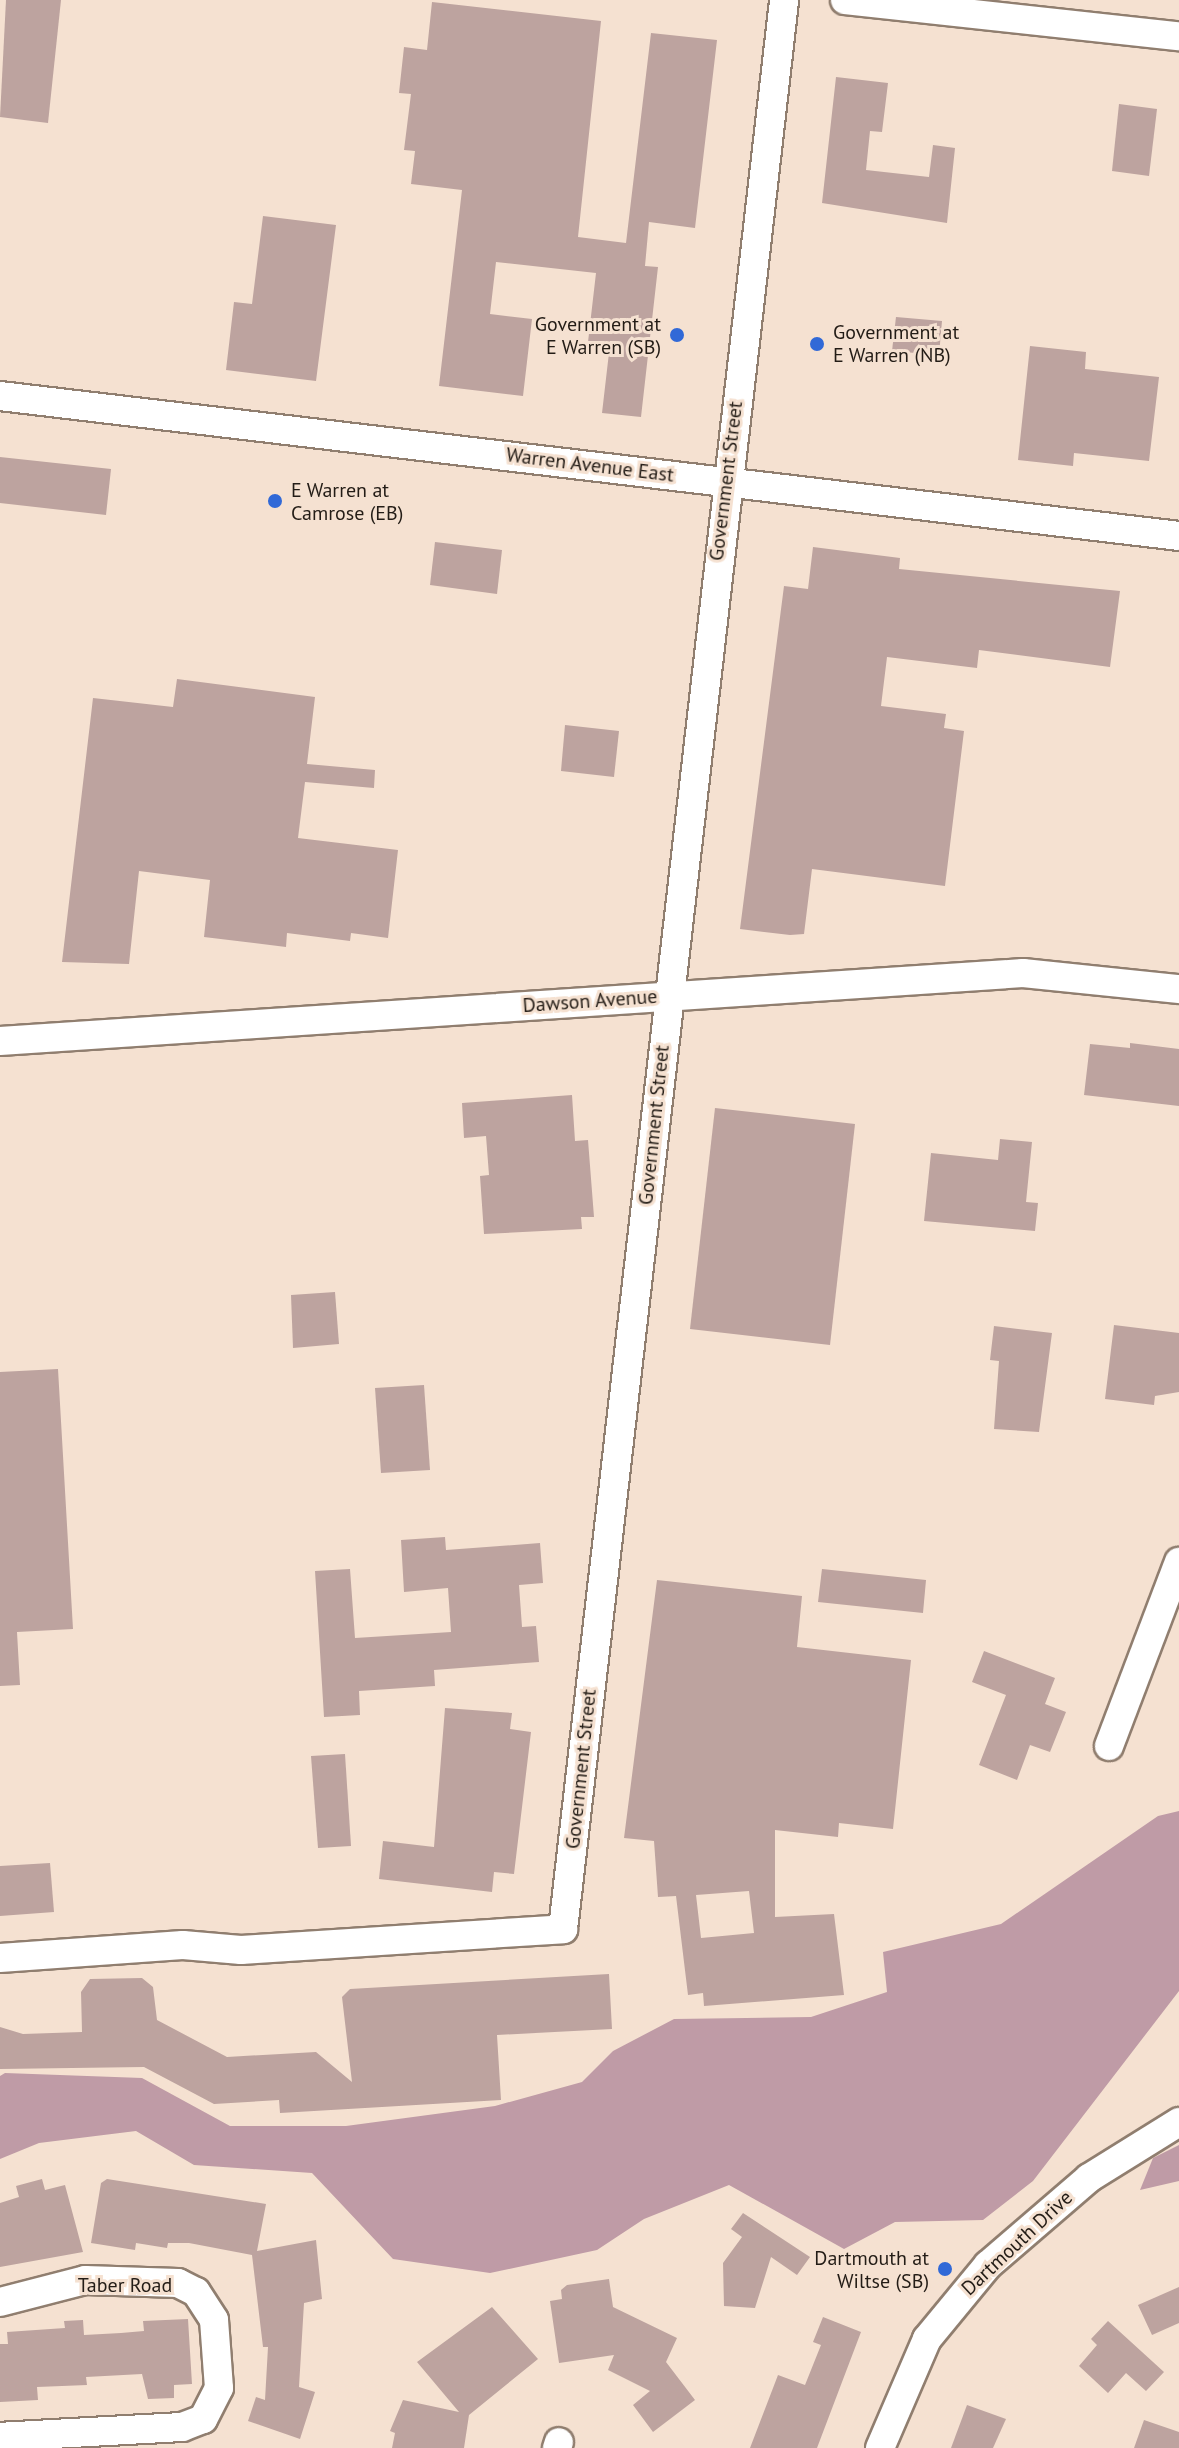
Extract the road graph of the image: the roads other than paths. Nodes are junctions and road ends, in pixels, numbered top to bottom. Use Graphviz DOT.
graph roads {
  1 [pos="784,0"];
  2 [pos="845,0"];
  3 [pos="1179,36"];
  4 [pos="0,396"];
  5 [pos="726,481"];
  6 [pos="1179,536"];
  7 [pos="1179,989"];
  8 [pos="669,996"];
  9 [pos="0,1041"];
  10 [pos="1179,1562"];
  11 [pos="1109,1746"];
  12 [pos="0,1958"];
  13 [pos="1179,2122"];
  14 [pos="0,2302"];
  15 [pos="0,2437"];
  16 [pos="880,2448"];
  1 -- 5 [label="street, Government Street"];
  2 -- 3 [label="street"];
  4 -- 5 [label="street, Warren Avenue East"];
  5 -- 6 [label="street, Warren Avenue East"];
  5 -- 8 [label="street, Government Street"];
  7 -- 8 [label="street, Dawson Avenue"];
  8 -- 9 [label="street, Dawson Avenue"];
  8 -- 12 [label="street, Government Street"];
  10 -- 11 [label="street"];
  13 -- 16 [label="street, Dartmouth Drive"];
  14 -- 15 [label="street, Taber Road"];
}
